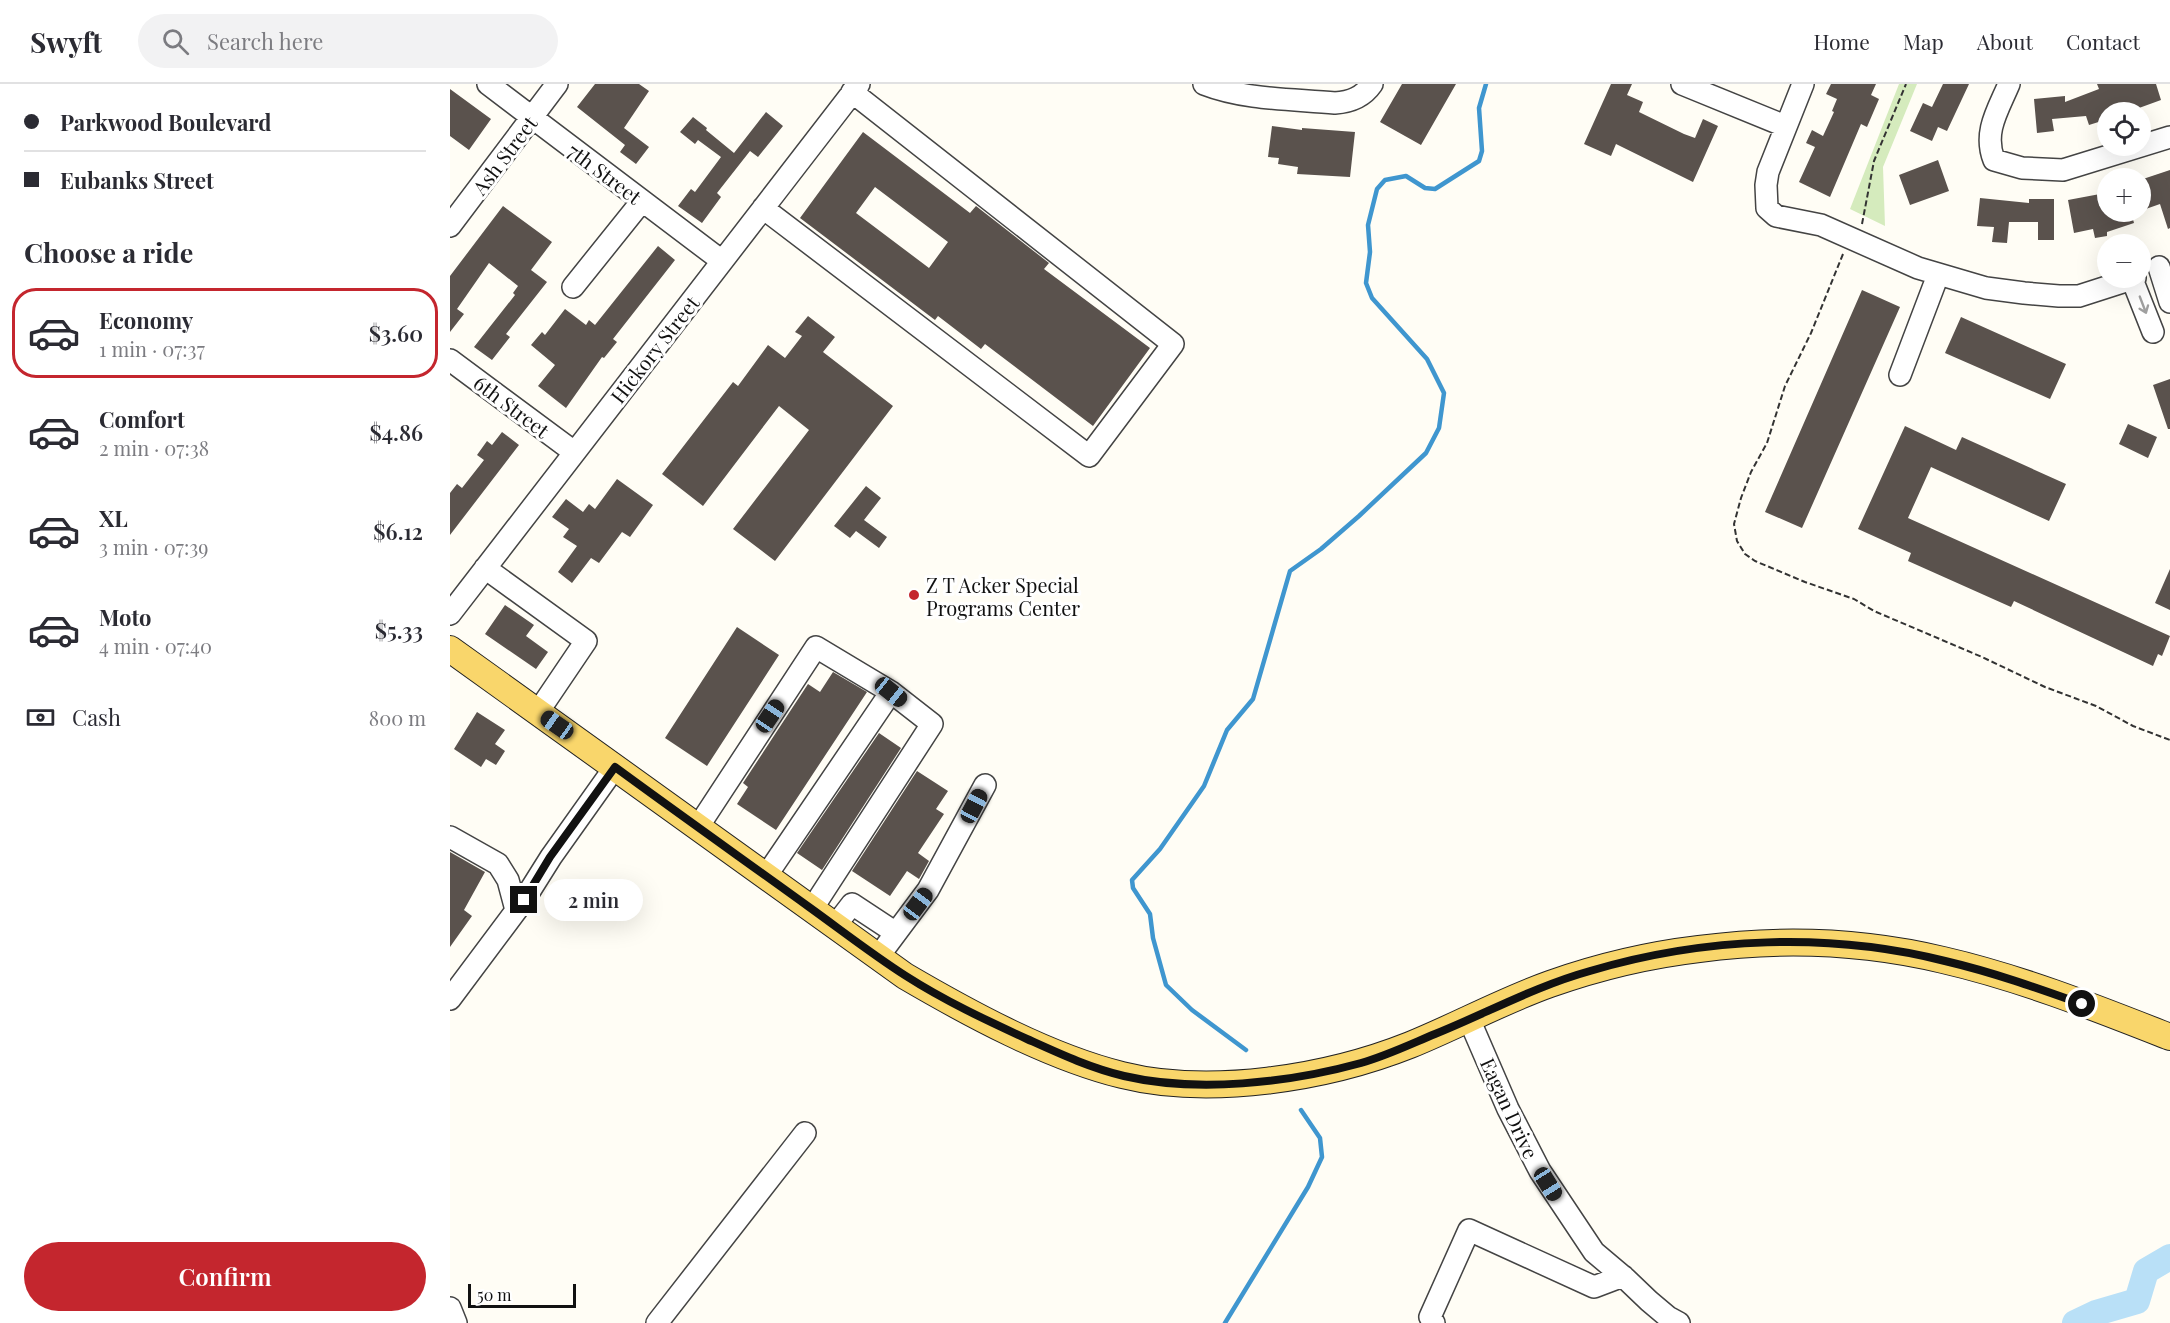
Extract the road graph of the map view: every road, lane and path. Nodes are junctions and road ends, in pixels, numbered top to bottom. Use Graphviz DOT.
graph roads {
  1 [pos="488,84"];
  2 [pos="557,84"];
  3 [pos="1204,84"];
  4 [pos="1372,84"];
  5 [pos="1682,84"];
  6 [pos="1803,84"];
  7 [pos="1905,84"];
  8 [pos="2009,84"];
  9 [pos="855,88"];
  10 [pos="532,117"];
  11 [pos="1785,126"];
  12 [pos="2170,138"];
  13 [pos="642,201"];
  14 [pos="763,208"];
  15 [pos="450,226"];
  16 [pos="1853,238"];
  17 [pos="722,261"];
  18 [pos="1938,275"];
  19 [pos="2151,277"];
  20 [pos="573,287"];
  21 [pos="2102,288"];
  22 [pos="2149,288"];
  23 [pos="2170,302"];
  24 [pos="2153,332"];
  25 [pos="450,360"];
  26 [pos="1900,375"];
  27 [pos="574,452"];
  28 [pos="485,568"];
  29 [pos="450,614"];
  30 [pos="450,649"];
  31 [pos="891,692"];
  32 [pos="537,712"];
  33 [pos="2170,740"];
  34 [pos="615,767"];
  35 [pos="985,785"];
  36 [pos="698,827"];
  37 [pos="450,837"];
  38 [pos="766,876"];
  39 [pos="812,909"];
  40 [pos="516,910"];
  41 [pos="836,926"];
  42 [pos="896,933"];
  43 [pos="878,957"];
  44 [pos="450,998"];
  45 [pos="1469,1019"];
  46 [pos="2170,1037"];
  47 [pos="805,1133"];
  48 [pos="1623,1276"];
  49 [pos="450,1308"];
  50 [pos="456,1323"];
  51 [pos="657,1323"];
  52 [pos="1434,1323"];
  53 [pos="1679,1323"];
  1 -- 10 [label="street, 7th Street"];
  2 -- 10 [label="street, Ash Street"];
  3 -- 4 [label="street"];
  5 -- 11 [label="street"];
  6 -- 11 [label="street"];
  7 -- 16 [label="path"];
  8 -- 12 [label="street"];
  9 -- 14 [label="street, Hickory Street"];
  9 -- 14 [label="street"];
  10 -- 13 [label="street, 7th Street"];
  10 -- 15 [label="street, Ash Street"];
  11 -- 16 [label="street"];
  13 -- 17 [label="street, 7th Street"];
  13 -- 20 [label="street"];
  14 -- 17 [label="street, Hickory Street"];
  16 -- 18 [label="street"];
  16 -- 33 [label="path"];
  17 -- 27 [label="street, Hickory Street"];
  18 -- 21 [label="street"];
  18 -- 26 [label="street"];
  19 -- 23 [label="street"];
  22 -- 24 [label="street, one-way"];
  25 -- 27 [label="street, 6th Street"];
  27 -- 28 [label="street, Hickory Street"];
  28 -- 29 [label="street, Hickory Street"];
  28 -- 32 [label="street"];
  30 -- 32 [label="main road"];
  31 -- 36 [label="street"];
  31 -- 38 [label="street"];
  31 -- 39 [label="street"];
  32 -- 34 [label="main road"];
  34 -- 36 [label="main road"];
  34 -- 40 [label="street"];
  35 -- 42 [label="street"];
  36 -- 38 [label="main road"];
  37 -- 40 [label="street"];
  38 -- 39 [label="main road"];
  39 -- 41 [label="main road"];
  40 -- 44 [label="street"];
  41 -- 42 [label="street"];
  41 -- 43 [label="main road"];
  42 -- 43 [label="street"];
  43 -- 45 [label="main road"];
  45 -- 46 [label="main road"];
  45 -- 48 [label="street, Eagan Drive"];
  47 -- 51 [label="street"];
  48 -- 52 [label="street"];
  48 -- 53 [label="street, Eagan Drive"];
  49 -- 50 [label="street"];
}
